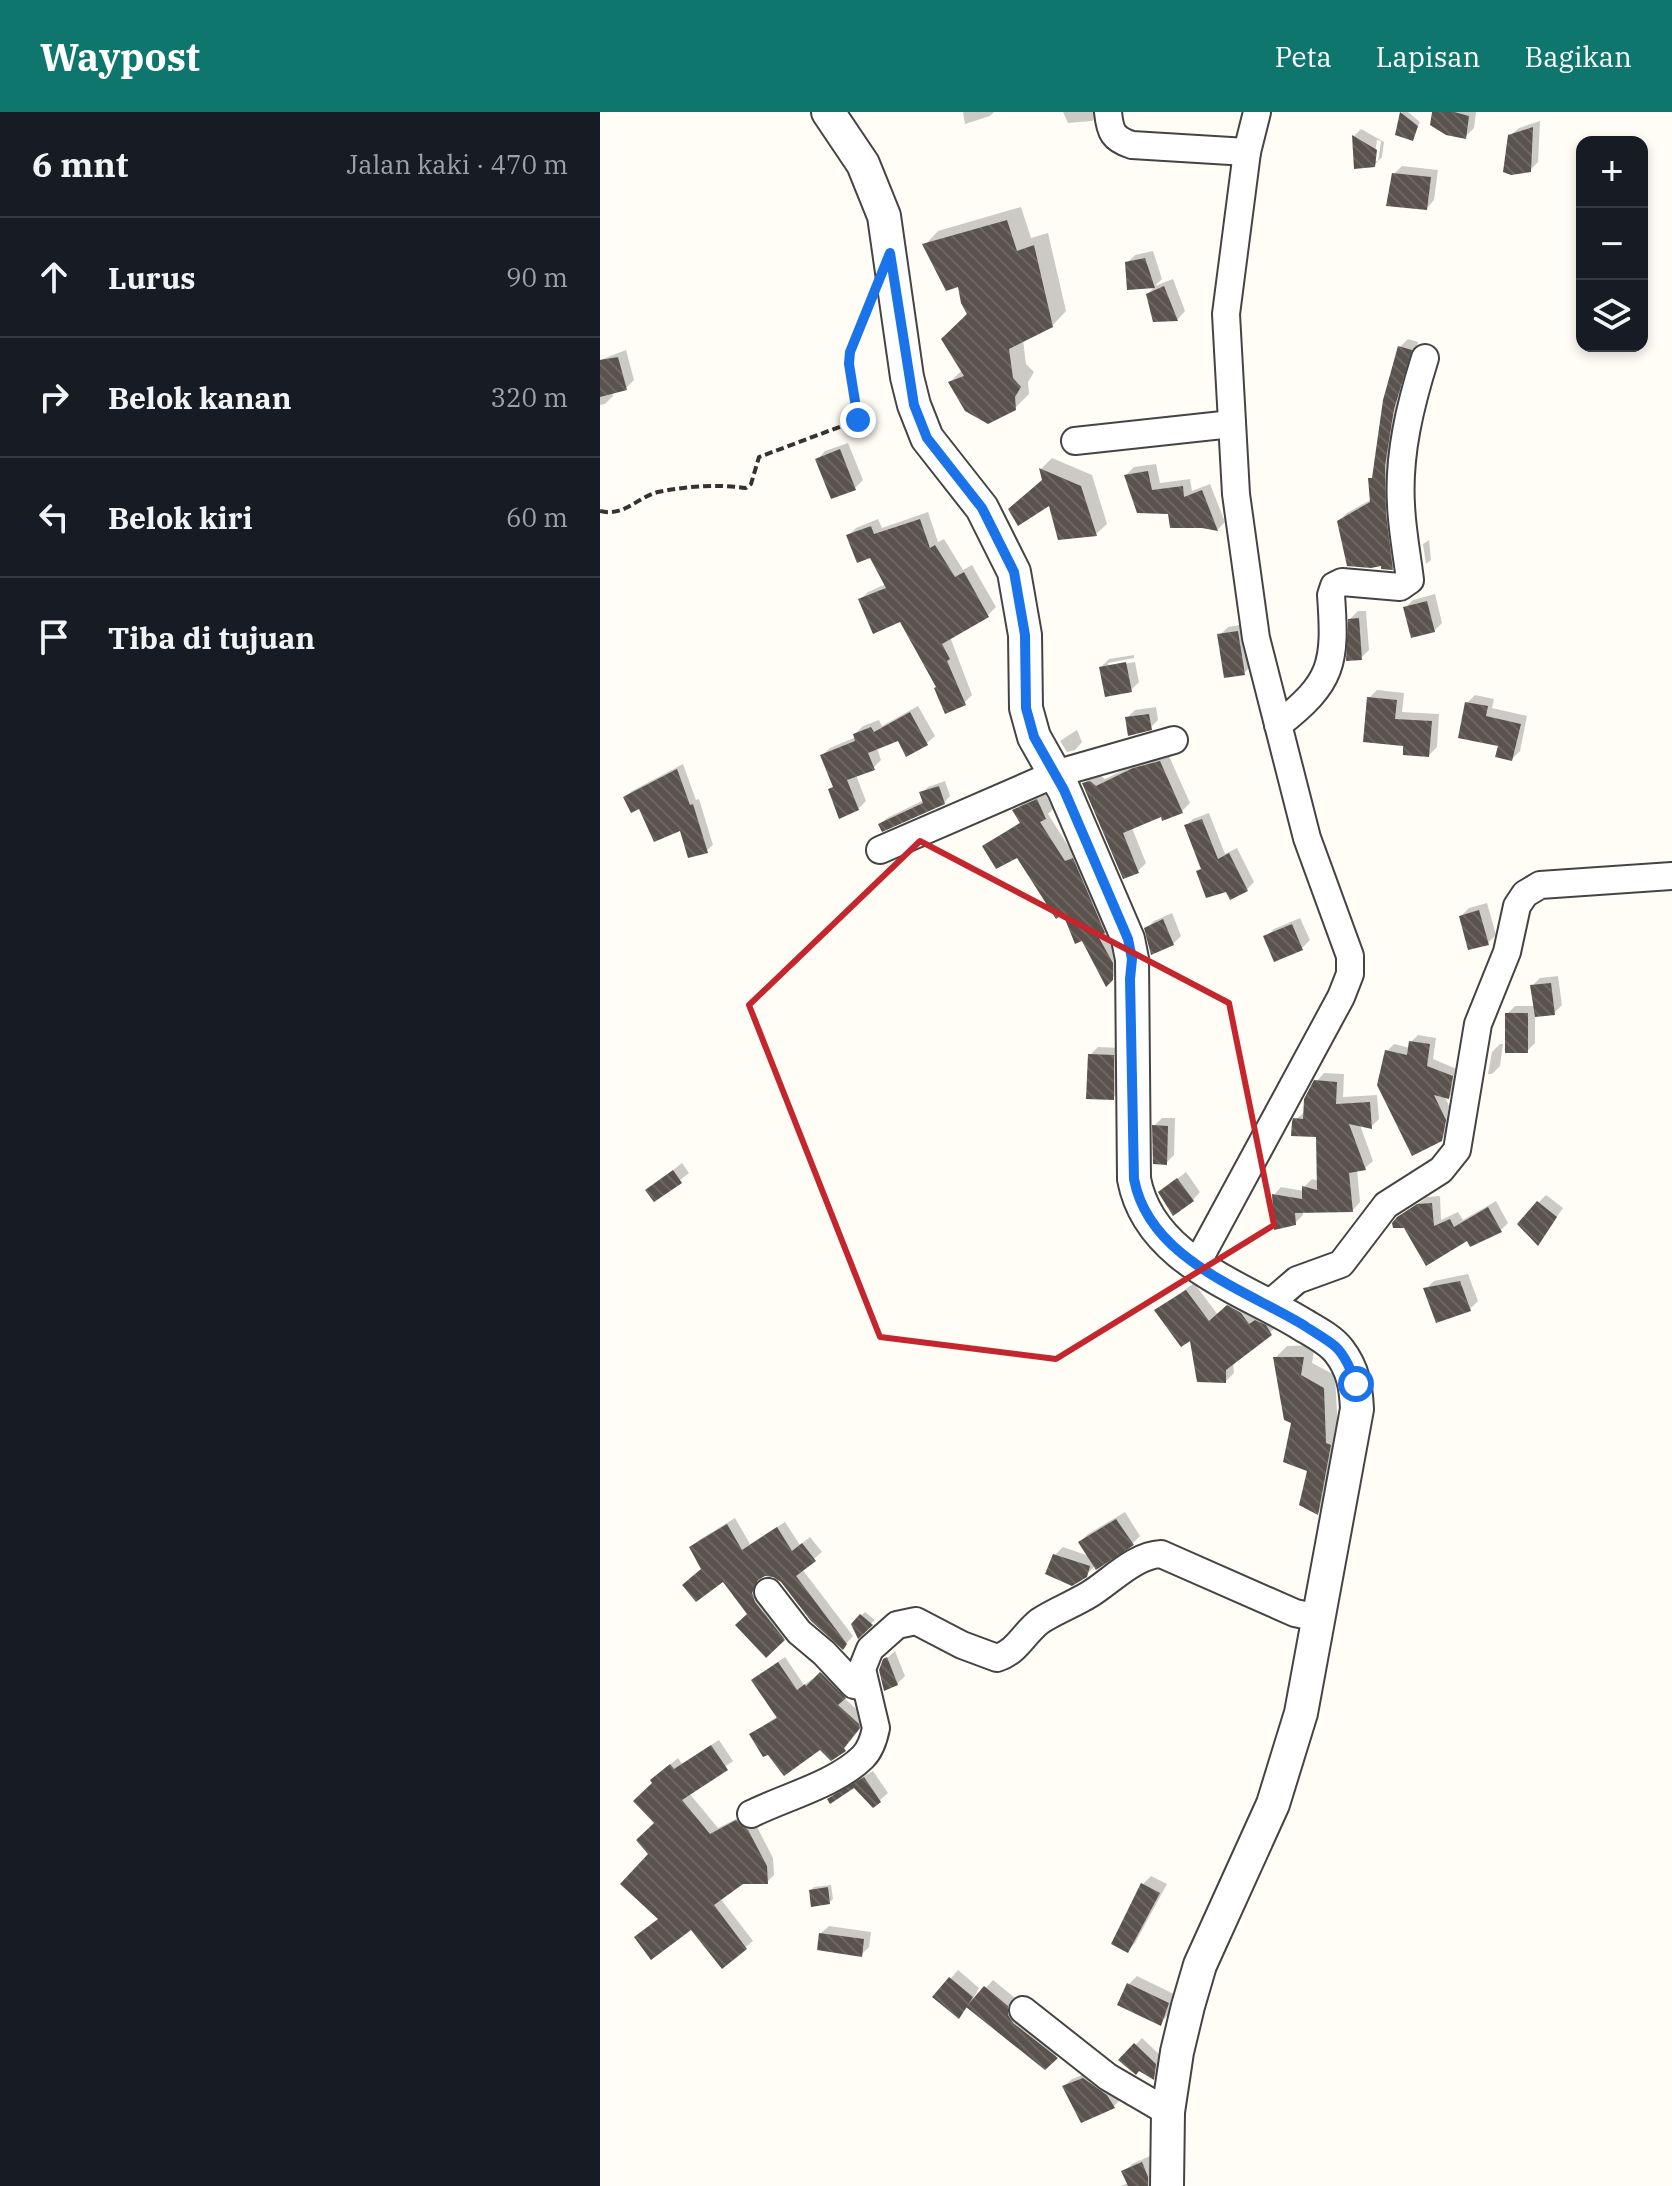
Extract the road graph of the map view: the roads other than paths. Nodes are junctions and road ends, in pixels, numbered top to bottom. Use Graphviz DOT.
graph roads {
  1 [pos="828,112"];
  2 [pos="1108,112"];
  3 [pos="1257,112"];
  4 [pos="1247,152"];
  5 [pos="1425,358"];
  6 [pos="1232,424"];
  7 [pos="1075,441"];
  8 [pos="1278,725"];
  9 [pos="1174,740"];
  10 [pos="1055,774"];
  11 [pos="880,850"];
  12 [pos="1672,876"];
  13 [pos="1196,1265"];
  14 [pos="1269,1304"];
  15 [pos="768,1592"];
  16 [pos="1318,1618"];
  17 [pos="865,1687"];
  18 [pos="751,1814"];
  19 [pos="1023,2010"];
  20 [pos="1168,2112"];
  21 [pos="1167,2186"];
  1 -- 10 [label="street"];
  2 -- 4 [label="street"];
  3 -- 4 [label="street"];
  4 -- 6 [label="street"];
  5 -- 8 [label="street"];
  6 -- 7 [label="street"];
  6 -- 8 [label="street"];
  8 -- 13 [label="street"];
  9 -- 10 [label="street"];
  10 -- 11 [label="street"];
  10 -- 13 [label="street"];
  12 -- 14 [label="street"];
  13 -- 14 [label="street"];
  14 -- 16 [label="street"];
  15 -- 17 [label="street"];
  16 -- 17 [label="street"];
  16 -- 20 [label="street"];
  17 -- 18 [label="street"];
  19 -- 20 [label="street"];
  20 -- 21 [label="street"];
}
